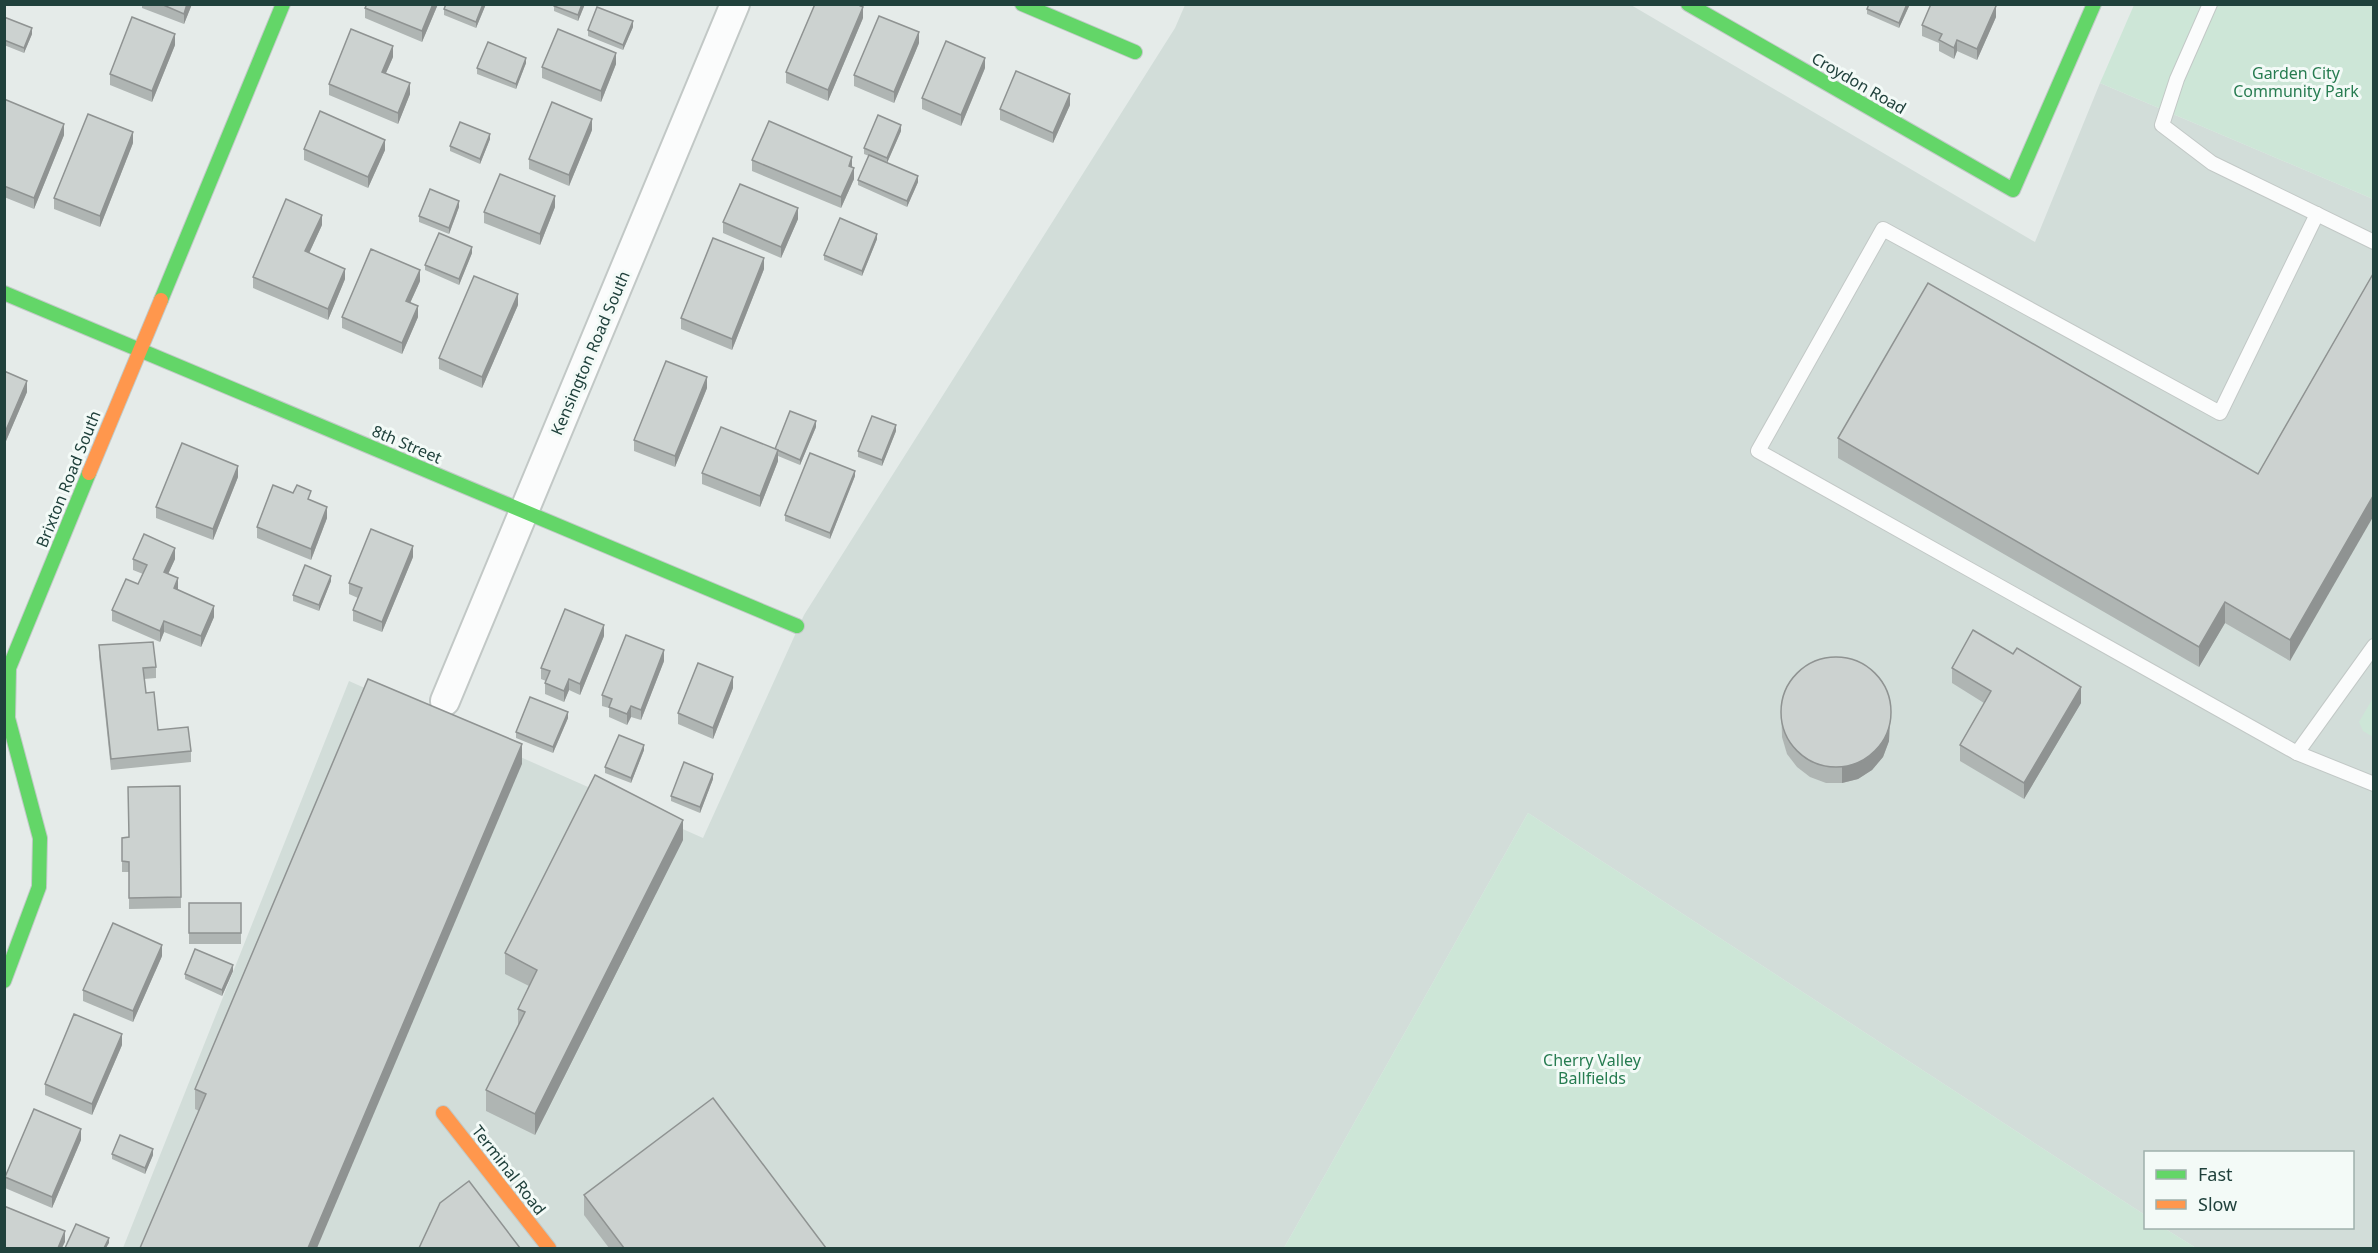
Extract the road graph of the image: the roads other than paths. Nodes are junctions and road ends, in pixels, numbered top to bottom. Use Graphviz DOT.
graph roads {
  1 [pos="283,4"];
  2 [pos="735,4"];
  3 [pos="1022,4"];
  4 [pos="1688,4"];
  5 [pos="2094,4"];
  6 [pos="2210,4"];
  7 [pos="1135,52"];
  8 [pos="2317,214"];
  9 [pos="2373,242"];
  10 [pos="4,292"];
  11 [pos="139,349"];
  12 [pos="524,511"];
  13 [pos="797,626"];
  14 [pos="2373,646"];
  15 [pos="445,701"];
  16 [pos="2297,753"];
  17 [pos="2373,784"];
  18 [pos="4,981"];
  19 [pos="443,1113"];
  20 [pos="549,1248"];
  1 -- 11 [label="street, Brixton Road South"];
  2 -- 12 [label="street, Kensington Road South"];
  3 -- 7 [label="street"];
  4 -- 5 [label="street, Croydon Road"];
  6 -- 8 [label="lane"];
  8 -- 9 [label="lane"];
  8 -- 16 [label="lane"];
  10 -- 11 [label="street, 8th Street"];
  11 -- 12 [label="street, 8th Street"];
  11 -- 18 [label="street, Brixton Road South"];
  12 -- 13 [label="street, 8th Street"];
  12 -- 15 [label="street, Kensington Road South"];
  14 -- 16 [label="lane"];
  16 -- 17 [label="lane"];
  19 -- 20 [label="street, Terminal Road"];
}
